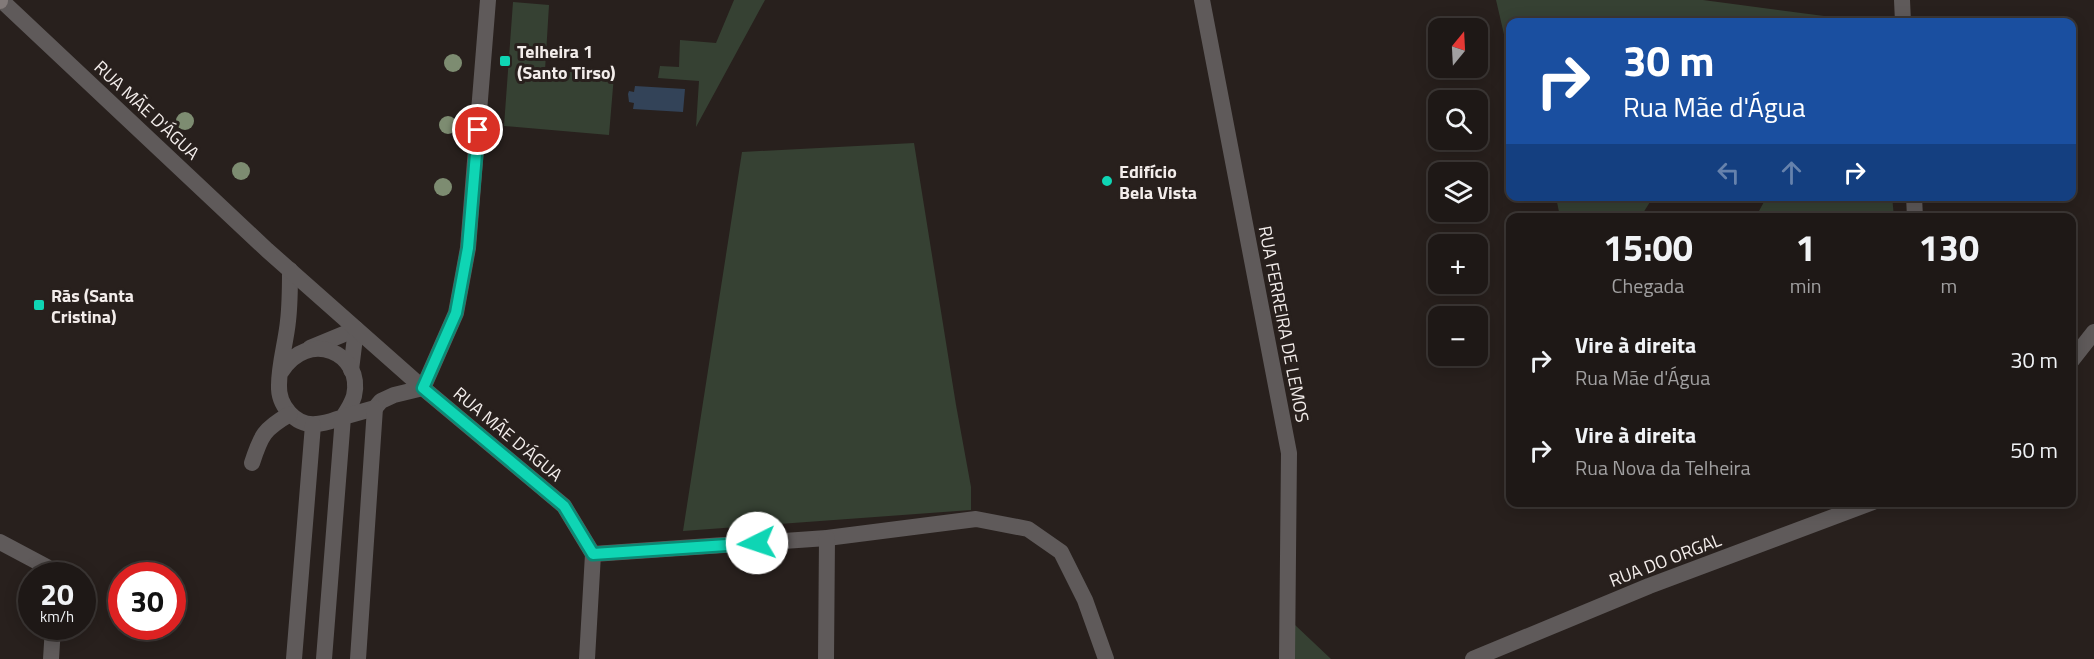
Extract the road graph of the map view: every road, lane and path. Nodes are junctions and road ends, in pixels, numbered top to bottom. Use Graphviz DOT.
graph roads {
  1 [pos="1,0"];
  2 [pos="488,0"];
  3 [pos="1202,0"];
  4 [pos="1902,0"];
  5 [pos="1903,18"];
  6 [pos="290,270"];
  7 [pos="356,329"];
  8 [pos="2094,332"];
  9 [pos="309,349"];
  10 [pos="2076,355"];
  11 [pos="351,370"];
  12 [pos="281,372"];
  13 [pos="423,388"];
  14 [pos="375,408"];
  15 [pos="290,414"];
  16 [pos="343,417"];
  17 [pos="313,425"];
  18 [pos="252,463"];
  19 [pos="1860,507"];
  20 [pos="827,538"];
  21 [pos="0,542"];
  22 [pos="593,554"];
  23 [pos="38,562"];
  24 [pos="52,640"];
  25 [pos="51,659"];
  26 [pos="294,659"];
  27 [pos="324,659"];
  28 [pos="358,659"];
  29 [pos="587,659"];
  30 [pos="826,659"];
  31 [pos="1106,659"];
  32 [pos="1287,659"];
  33 [pos="1473,659"];
  1 -- 6 [label="street, RUA MÃE D'ÁGUA"];
  2 -- 13 [label="street"];
  3 -- 32 [label="street, RUA FERREIRA DE LEMOS"];
  4 -- 5 [label="street"];
  6 -- 7 [label="street, RUA MÃE D'ÁGUA"];
  6 -- 12 [label="street"];
  7 -- 9 [label="street"];
  7 -- 11 [label="street"];
  7 -- 13 [label="street, RUA MÃE D'ÁGUA"];
  8 -- 10 [label="street"];
  9 -- 11 [label="street"];
  9 -- 12 [label="street"];
  11 -- 16 [label="street"];
  12 -- 15 [label="street"];
  13 -- 14 [label="street"];
  13 -- 22 [label="street, RUA MÃE D'ÁGUA"];
  14 -- 16 [label="street"];
  14 -- 28 [label="street"];
  15 -- 17 [label="street"];
  15 -- 18 [label="street"];
  16 -- 17 [label="street"];
  16 -- 27 [label="street"];
  17 -- 26 [label="street"];
  19 -- 33 [label="street, RUA DO ORGAL"];
  20 -- 22 [label="street"];
  20 -- 30 [label="street"];
  20 -- 31 [label="street"];
  21 -- 23 [label="street"];
  22 -- 29 [label="street"];
  24 -- 25 [label="street"];
}
